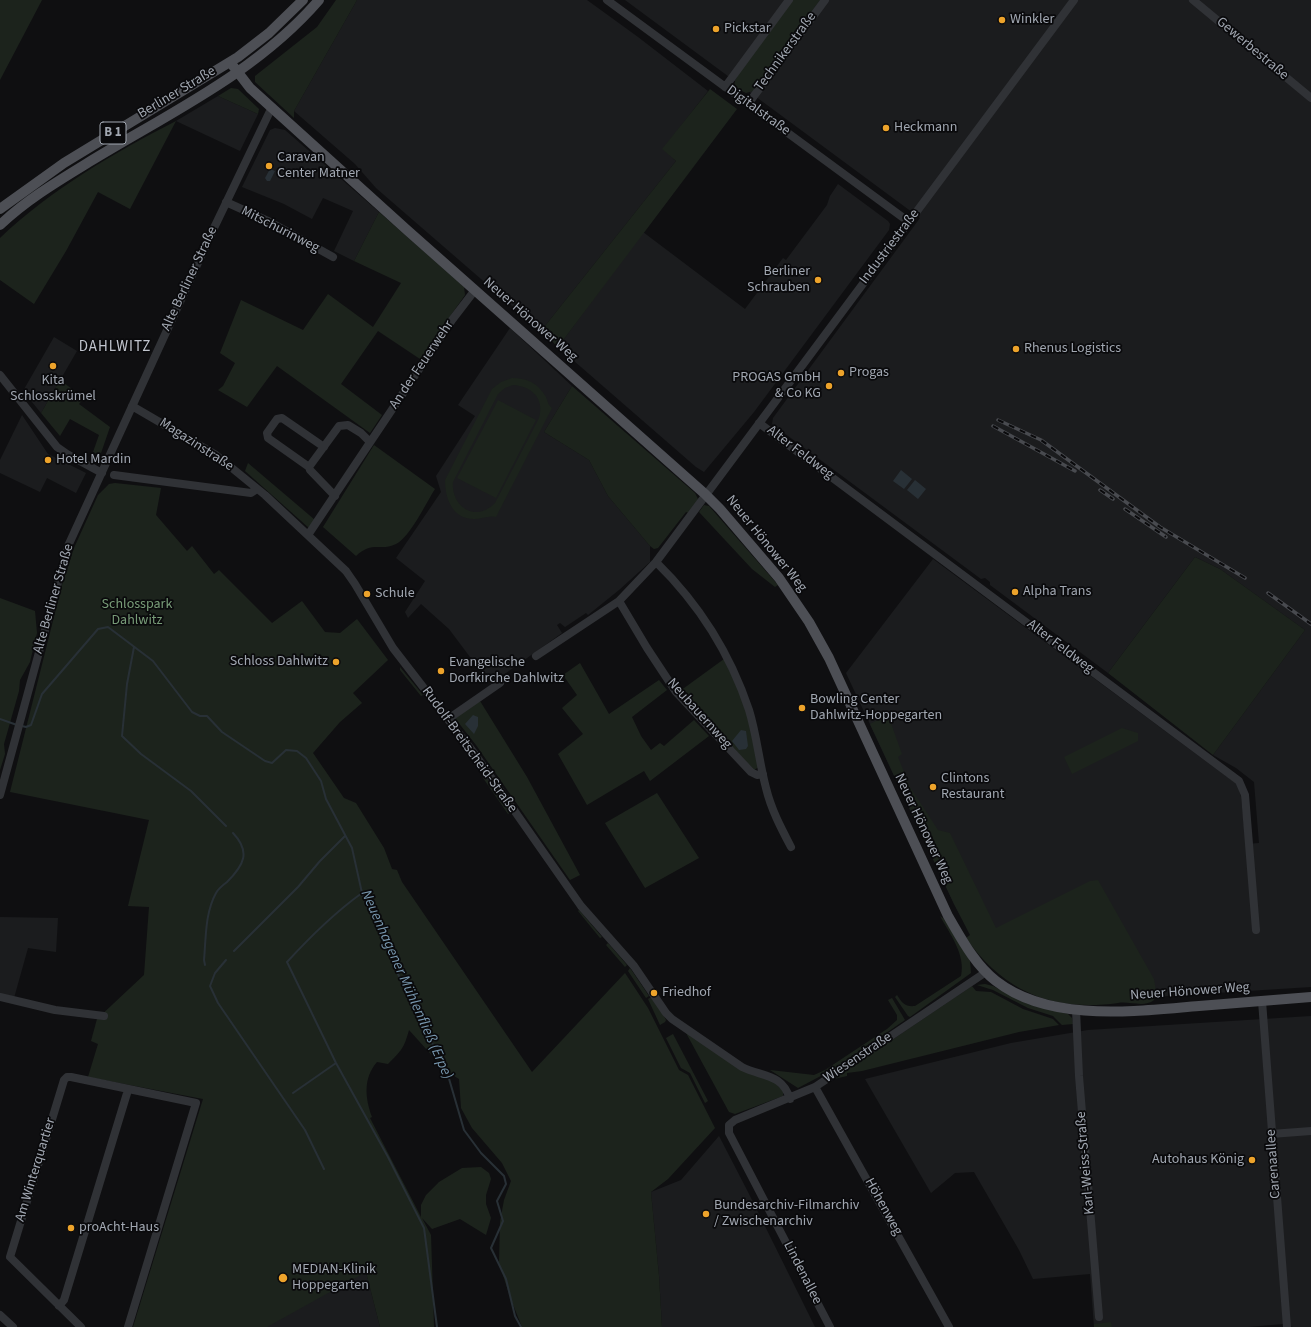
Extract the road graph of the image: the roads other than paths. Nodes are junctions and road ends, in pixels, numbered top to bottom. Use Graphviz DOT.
graph roads {
  1 [pos="303,0"];
  2 [pos="319,0"];
  3 [pos="607,0"];
  4 [pos="789,0"];
  5 [pos="825,0"];
  6 [pos="1074,0"];
  7 [pos="1193,0"];
  8 [pos="230,62"];
  9 [pos="237,73"];
  10 [pos="725,87"];
  11 [pos="1311,98"];
  12 [pos="748,104"];
  13 [pos="272,107"];
  14 [pos="226,202"];
  15 [pos="0,208"];
  16 [pos="909,222"];
  17 [pos="0,225"];
  18 [pos="333,257"];
  19 [pos="475,290"];
  20 [pos="0,375"];
  21 [pos="132,406"];
  22 [pos="759,423"];
  23 [pos="370,442"];
  24 [pos="324,447"];
  25 [pos="309,467"];
  26 [pos="102,473"];
  27 [pos="114,474"];
  28 [pos="258,489"];
  29 [pos="705,494"];
  30 [pos="335,496"];
  31 [pos="308,535"];
  32 [pos="656,562"];
  33 [pos="619,601"];
  34 [pos="536,656"];
  35 [pos="500,683"];
  36 [pos="448,719"];
  37 [pos="763,774"];
  38 [pos="0,795"];
  39 [pos="791,847"];
  40 [pos="1256,930"];
  41 [pos="986,972"];
  42 [pos="0,997"];
  43 [pos="1311,997"];
  44 [pos="1262,1001"];
  45 [pos="1076,1010"];
  46 [pos="104,1016"];
  47 [pos="815,1087"];
  48 [pos="128,1090"];
  49 [pos="790,1099"];
  50 [pos="1311,1131"];
  51 [pos="729,1133"];
  52 [pos="1271,1134"];
  53 [pos="59,1306"];
  54 [pos="0,1315"];
  55 [pos="1099,1317"];
  56 [pos="13,1327"];
  57 [pos="81,1327"];
  58 [pos="128,1327"];
  59 [pos="830,1327"];
  60 [pos="949,1327"];
  61 [pos="1287,1327"];
  1 -- 8 [label="main road, Berliner Straße / B 1"];
  2 -- 9 [label="main road, Berliner Straße / B 1"];
  3 -- 10 [label="street, Digitalstraße"];
  4 -- 10 [label="street, Technikerstraße"];
  5 -- 12 [label="street, Technikerstraße"];
  6 -- 16 [label="street, Industriestraße"];
  7 -- 11 [label="street, Gewerbestraße"];
  8 -- 9 [label="main road, Neuer Hönower Weg"];
  8 -- 15 [label="main road, Berliner Straße / B 1"];
  9 -- 13 [label="main road, Neuer Hönower Weg"];
  9 -- 17 [label="main road, Berliner Straße / B 1"];
  10 -- 12 [label="street, Digitalstraße"];
  12 -- 16 [label="street, Digitalstraße"];
  13 -- 14 [label="street, Alte Berliner Straße"];
  13 -- 19 [label="main road, Neuer Hönower Weg"];
  14 -- 18 [label="street, Mitschurinweg"];
  14 -- 21 [label="street, Alte Berliner Straße"];
  16 -- 22 [label="street, Industriestraße"];
  19 -- 23 [label="street, An der Feuerwehr"];
  19 -- 29 [label="main road, Neuer Hönower Weg"];
  20 -- 26 [label="street"];
  21 -- 26 [label="street, Alte Berliner Straße"];
  21 -- 28 [label="street, Magazinstraße"];
  22 -- 29 [label="street, Industriestraße"];
  22 -- 40 [label="street, Alter Feldweg"];
  23 -- 24 [label="street"];
  23 -- 30 [label="street, An der Feuerwehr"];
  24 -- 25 [label="street"];
  24 -- 25 [label="street"];
  25 -- 30 [label="street"];
  26 -- 38 [label="street, Alte Berliner Straße"];
  27 -- 28 [label="street"];
  28 -- 31 [label="street, Rudolf-Breitscheid-Straße"];
  29 -- 32 [label="street, Industriestraße"];
  29 -- 41 [label="main road, Neuer Hönower Weg"];
  30 -- 31 [label="street, An der Feuerwehr"];
  31 -- 36 [label="street, Rudolf-Breitscheid-Straße"];
  32 -- 33 [label="street, Industriestraße"];
  32 -- 37 [label="street, Neubauernweg"];
  33 -- 34 [label="street, Industriestraße"];
  33 -- 37 [label="street, Neubauernweg"];
  35 -- 36 [label="street"];
  36 -- 49 [label="street, Rudolf-Breitscheid-Straße"];
  37 -- 39 [label="street, Neubauernweg"];
  41 -- 45 [label="main road, Neuer Hönower Weg"];
  41 -- 47 [label="street, Wiesenstraße"];
  42 -- 46 [label="street"];
  43 -- 44 [label="main road, Neuer Hönower Weg"];
  44 -- 45 [label="main road, Neuer Hönower Weg"];
  44 -- 52 [label="street, Carenaallee"];
  45 -- 55 [label="street, Karl-Weiss-Straße"];
  47 -- 49 [label="street, Wiesenstraße"];
  47 -- 60 [label="street, Höhenweg"];
  48 -- 53 [label="street"];
  48 -- 53 [label="street, Am Winterquartier"];
  48 -- 58 [label="street, Am Winterquartier"];
  49 -- 51 [label="street, Wiesenstraße"];
  50 -- 52 [label="street"];
  51 -- 59 [label="street, Lindenallee"];
  52 -- 61 [label="street, Carenaallee"];
  53 -- 57 [label="street, Am Winterquartier"];
  54 -- 56 [label="street"];
}
